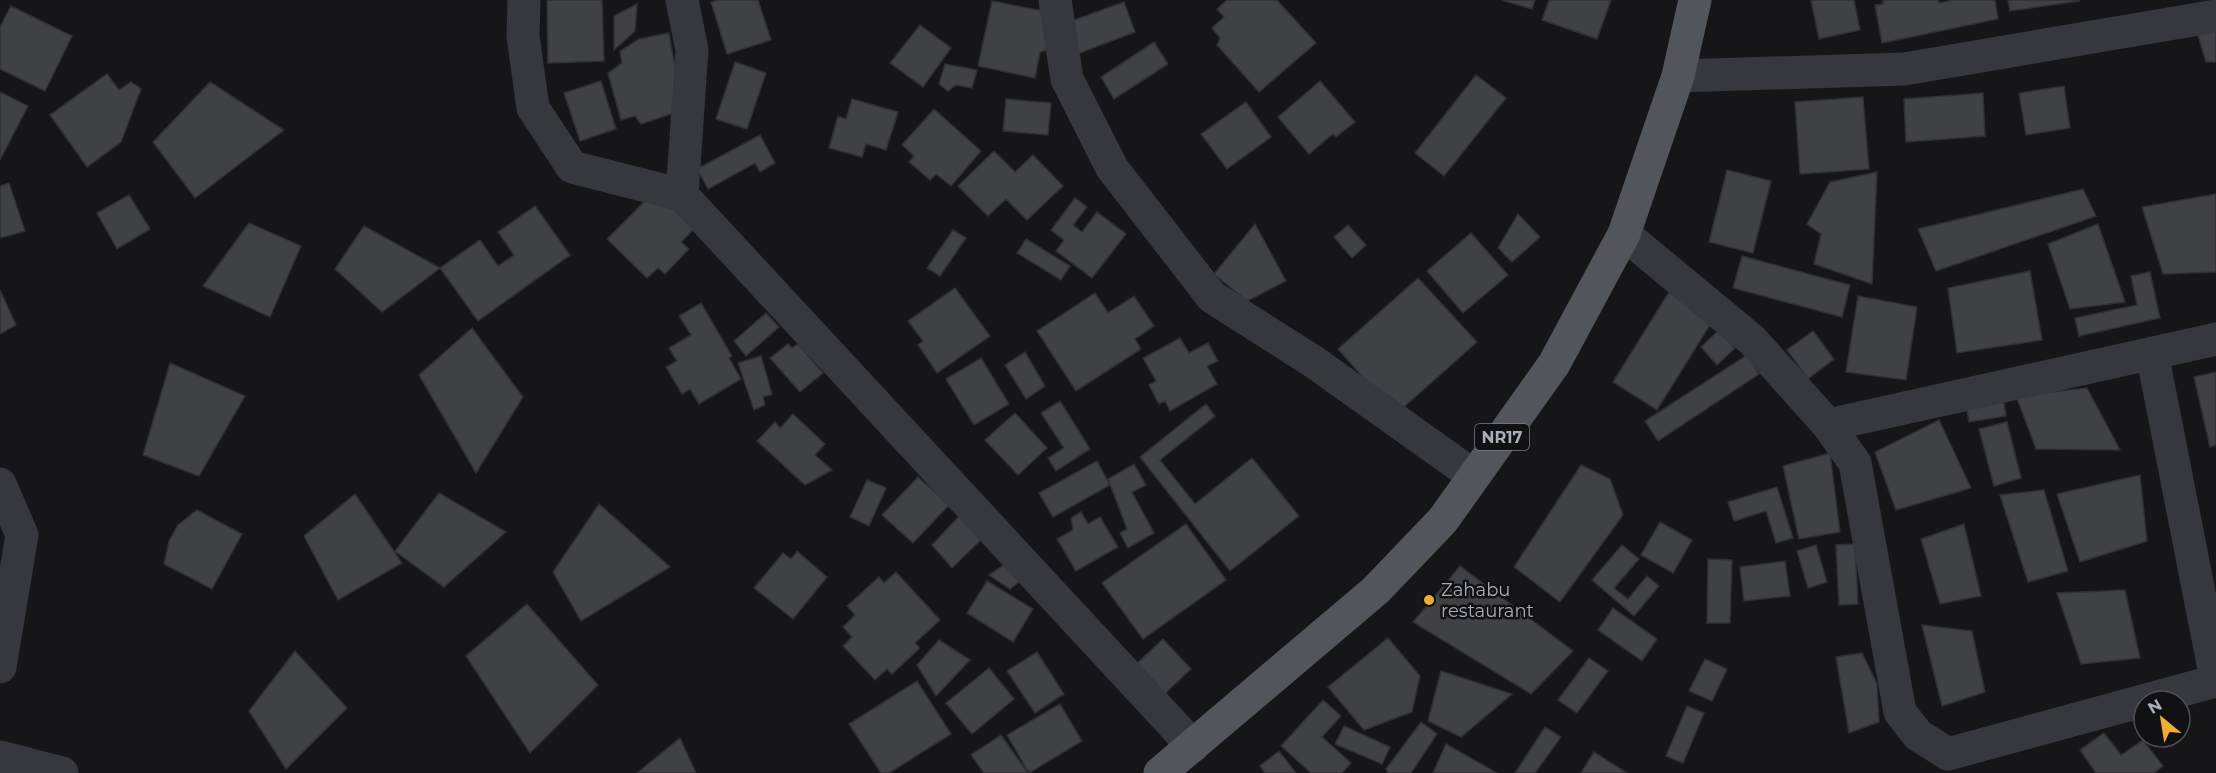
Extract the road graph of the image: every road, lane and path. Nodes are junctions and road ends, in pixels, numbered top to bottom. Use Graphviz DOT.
graph roads {
  1 [pos="524,0"];
  2 [pos="682,0"];
  3 [pos="1055,0"];
  4 [pos="1695,0"];
  5 [pos="2216,16"];
  6 [pos="1678,76"];
  7 [pos="682,195"];
  8 [pos="1624,234"];
  9 [pos="2216,339"];
  10 [pos="2152,353"];
  11 [pos="1828,425"];
  12 [pos="1474,476"];
  13 [pos="0,484"];
  14 [pos="0,667"];
  15 [pos="2216,680"];
  16 [pos="1193,746"];
  17 [pos="0,757"];
  18 [pos="62,773"];
  19 [pos="1160,773"];
  1 -- 7 [label="street"];
  2 -- 7 [label="street"];
  3 -- 12 [label="street"];
  4 -- 6 [label="main road, NR17"];
  5 -- 6 [label="street"];
  6 -- 8 [label="main road, NR17"];
  7 -- 16 [label="street"];
  8 -- 11 [label="street"];
  8 -- 12 [label="main road, NR17"];
  9 -- 10 [label="street"];
  10 -- 11 [label="street"];
  10 -- 15 [label="street"];
  11 -- 15 [label="street"];
  12 -- 16 [label="main road, NR17"];
  13 -- 14 [label="street"];
  16 -- 19 [label="main road, NR17"];
  17 -- 18 [label="street"];
}
